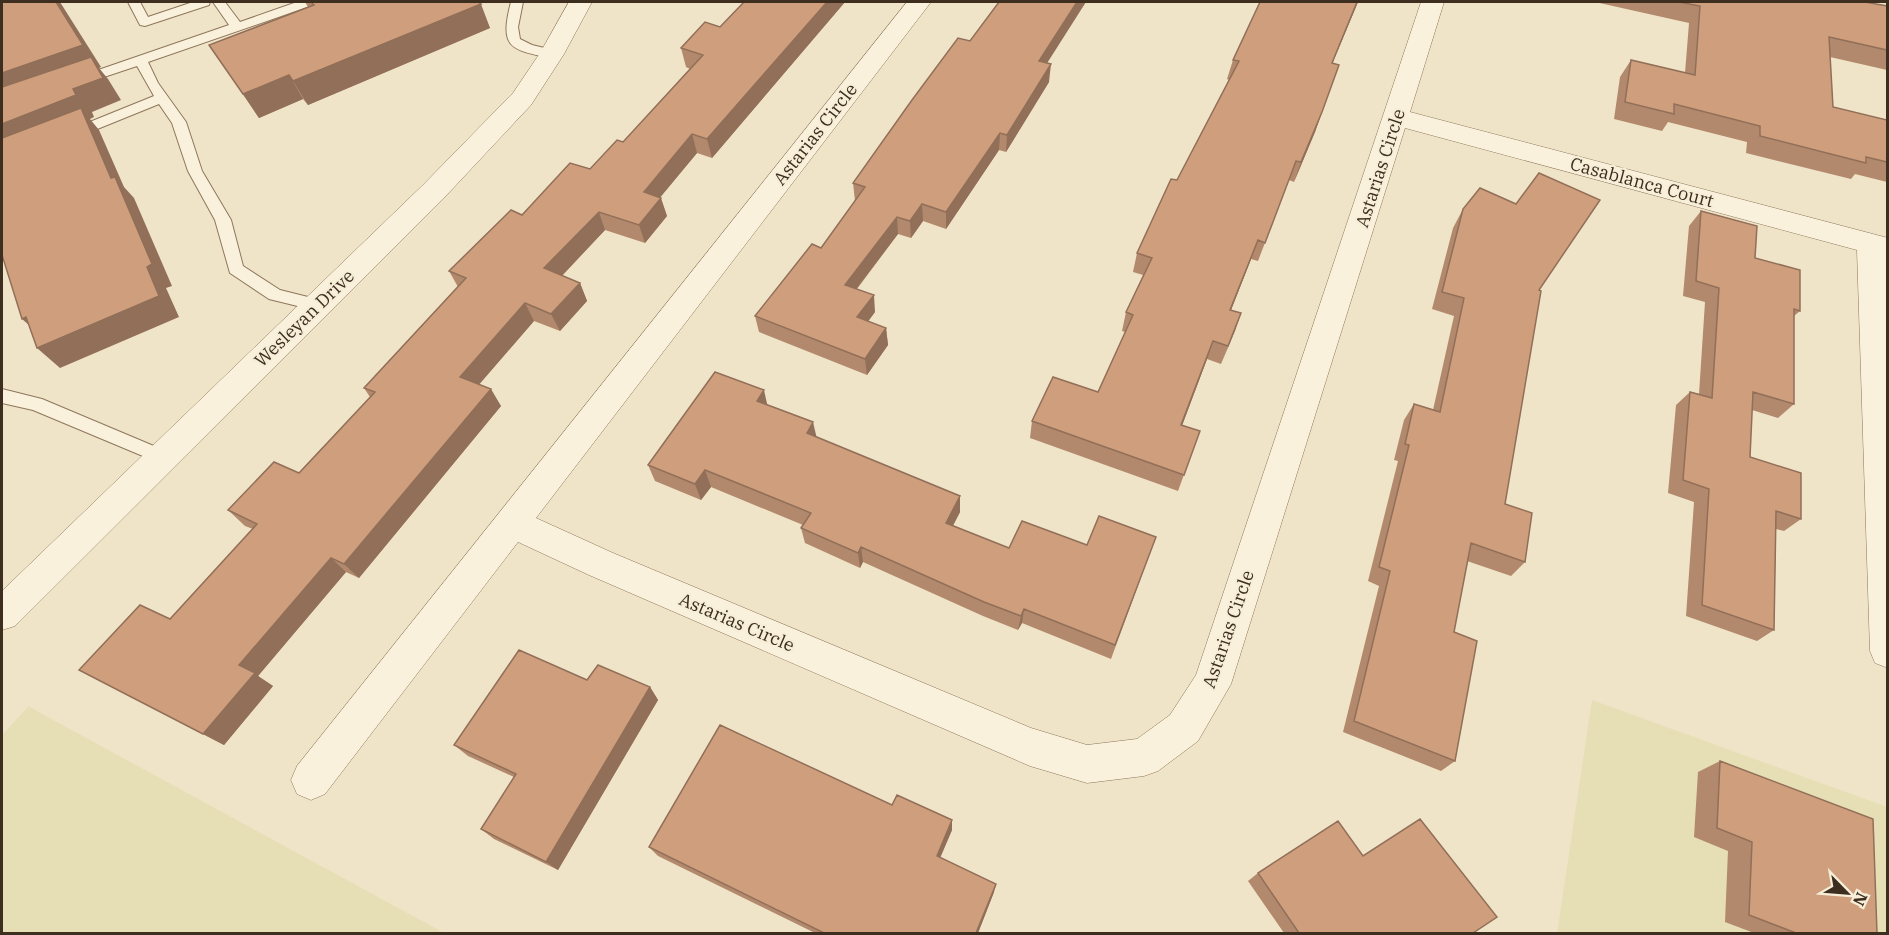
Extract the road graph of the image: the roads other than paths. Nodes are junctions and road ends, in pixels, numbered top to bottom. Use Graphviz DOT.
graph roads {
  1 [pos="134,2"];
  2 [pos="204,2"];
  3 [pos="219,2"];
  4 [pos="308,2"];
  5 [pos="517,2"];
  6 [pos="580,2"];
  7 [pos="919,2"];
  8 [pos="1433,2"];
  9 [pos="237,27"];
  10 [pos="552,54"];
  11 [pos="140,59"];
  12 [pos="72,84"];
  13 [pos="162,98"];
  14 [pos="1397,117"];
  15 [pos="57,140"];
  16 [pos="1879,246"];
  17 [pos="318,305"];
  18 [pos="2,396"];
  19 [pos="162,457"];
  20 [pos="511,522"];
  21 [pos="2,614"];
  22 [pos="1887,651"];
  23 [pos="312,780"];
  1 -- 2 [label="lane"];
  3 -- 9 [label="lane"];
  4 -- 9 [label="lane"];
  5 -- 10 [label="lane"];
  6 -- 10 [label="street, Wesleyan Drive"];
  7 -- 20 [label="street, Astarias Circle"];
  8 -- 14 [label="street, Astarias Circle"];
  9 -- 11 [label="lane"];
  10 -- 17 [label="street, Wesleyan Drive"];
  11 -- 12 [label="lane"];
  11 -- 13 [label="lane"];
  13 -- 15 [label="lane"];
  13 -- 17 [label="lane"];
  14 -- 16 [label="street, Casablanca Court"];
  14 -- 20 [label="street, Astarias Circle"];
  16 -- 22 [label="street"];
  17 -- 19 [label="street, Wesleyan Drive"];
  18 -- 19 [label="lane"];
  19 -- 21 [label="street, Wesleyan Drive"];
  20 -- 23 [label="street, Astarias Circle"];
}
